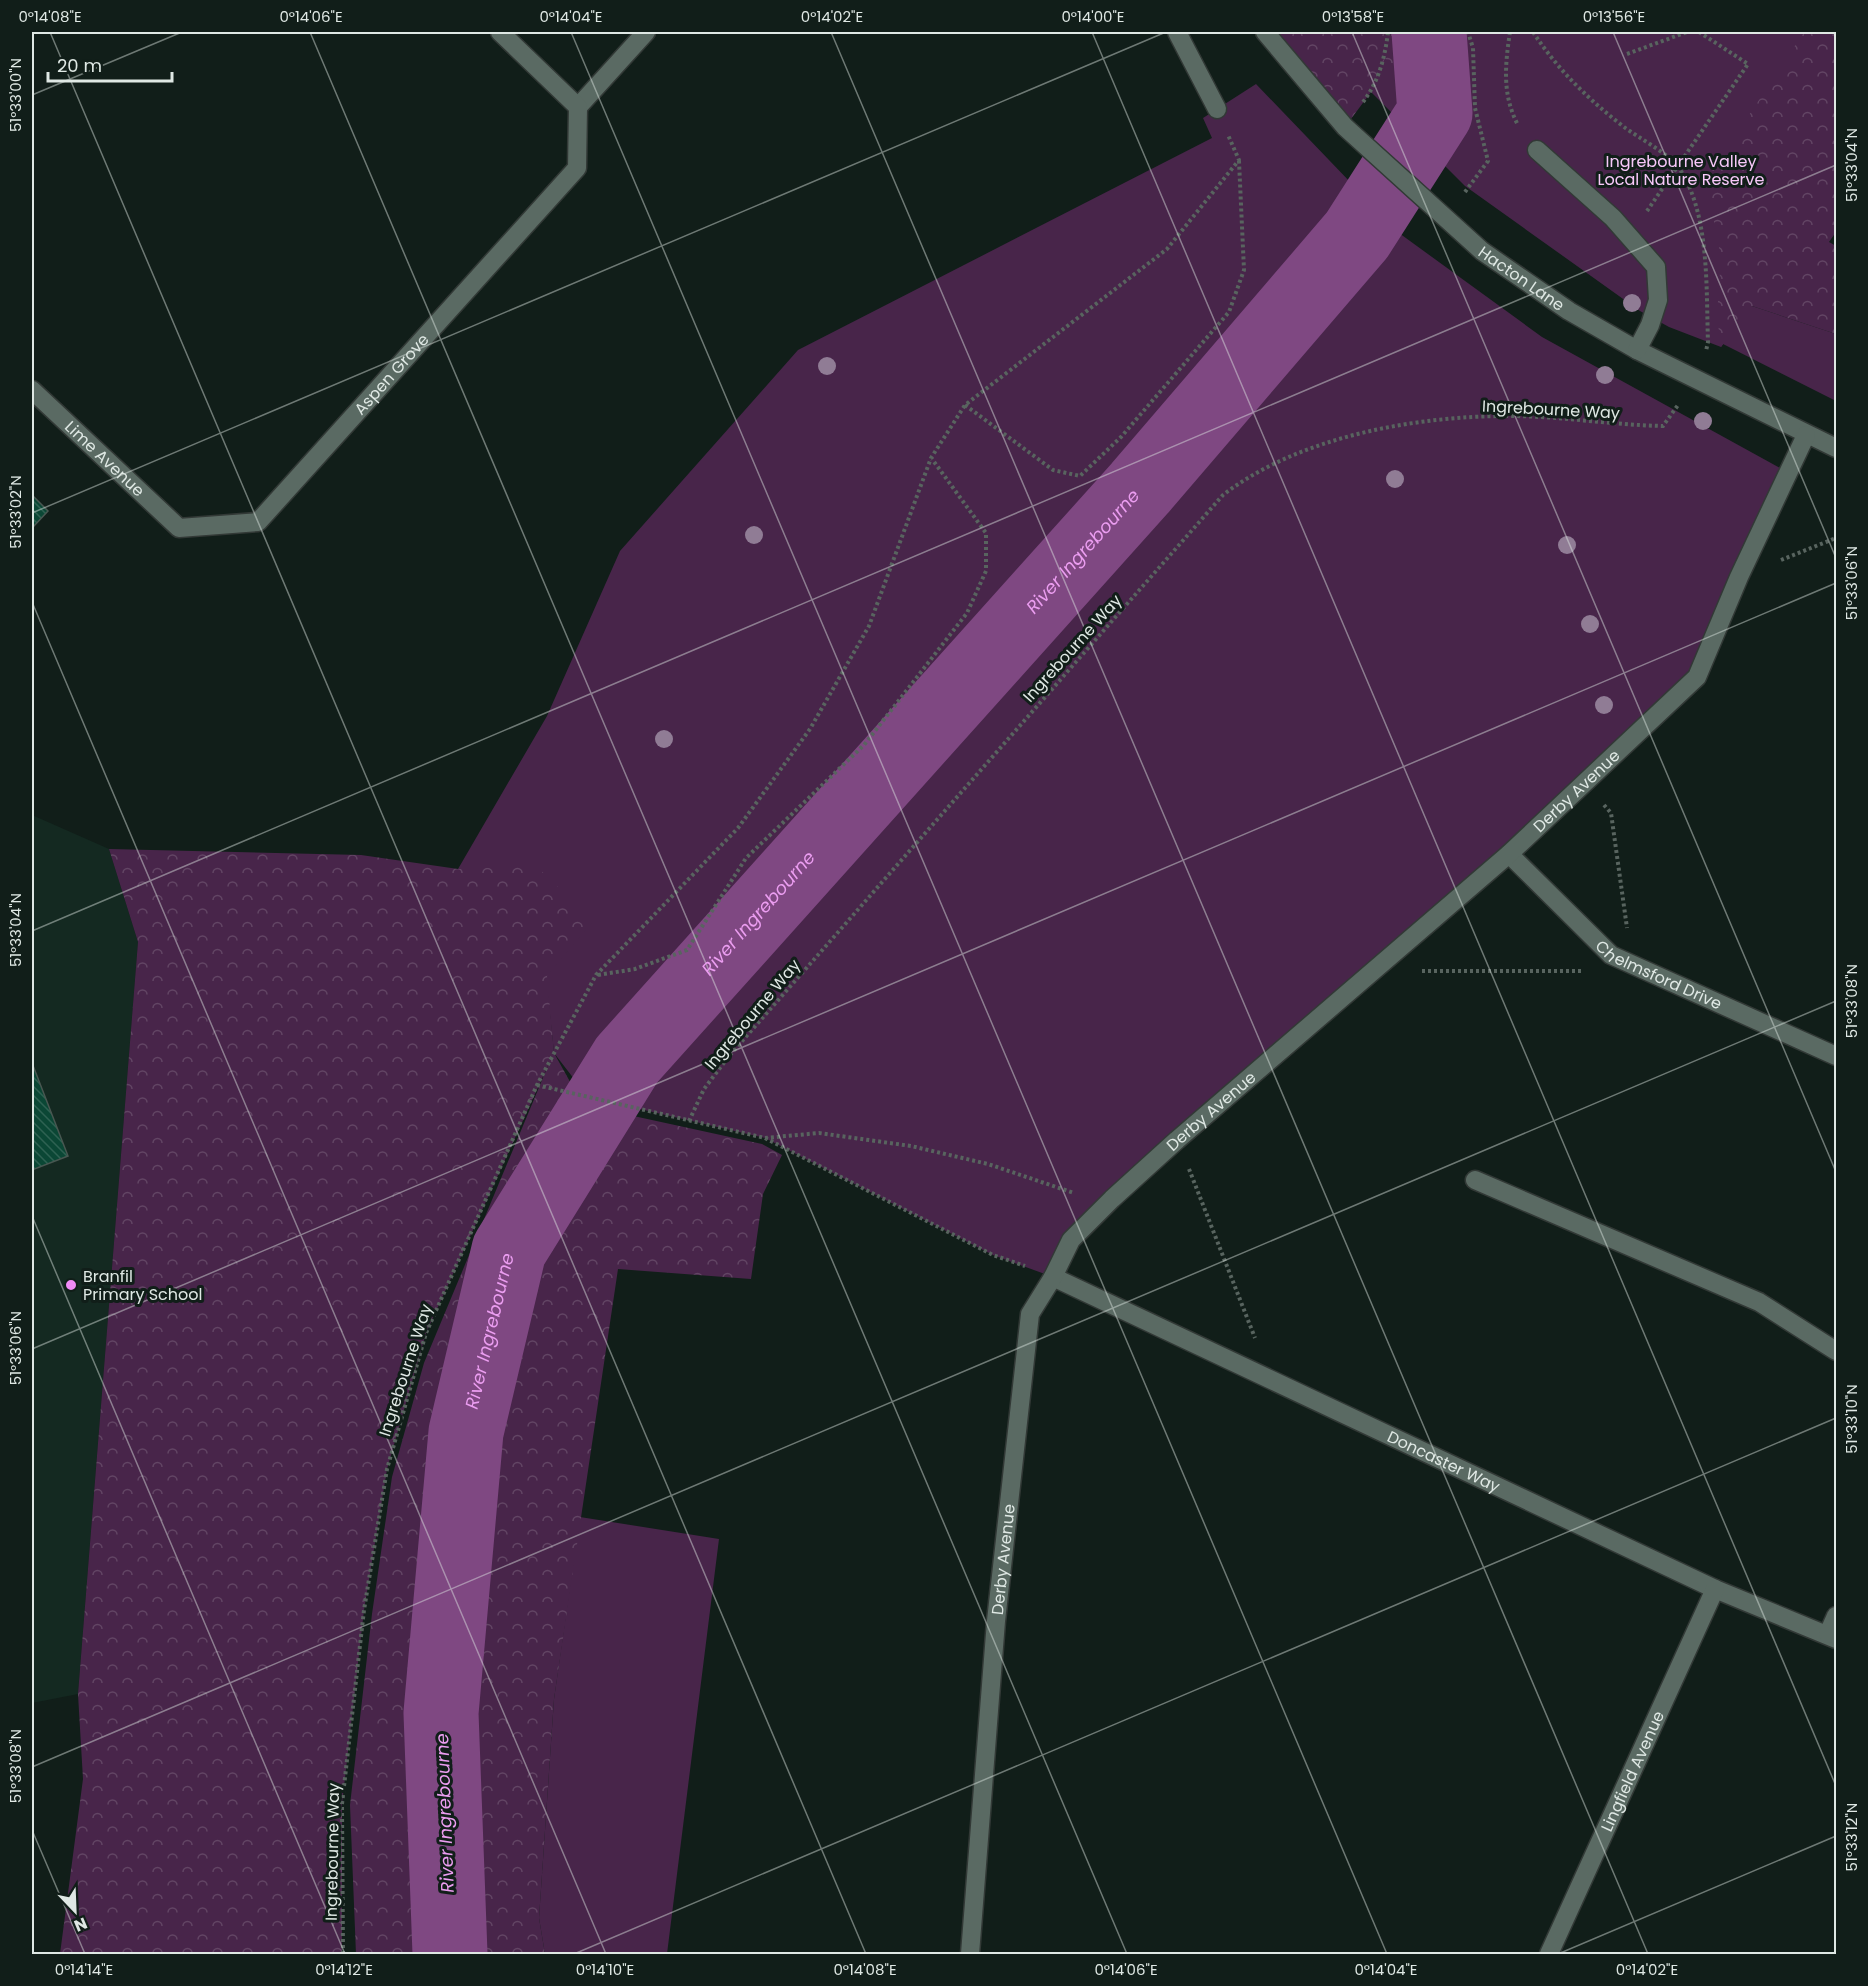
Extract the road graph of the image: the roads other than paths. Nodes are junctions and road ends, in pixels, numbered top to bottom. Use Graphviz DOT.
graph roads {
  1 [pos="500,32"];
  2 [pos="646,32"];
  3 [pos="1177,32"];
  4 [pos="1265,32"];
  5 [pos="578,107"];
  6 [pos="1217,109"];
  7 [pos="1537,150"];
  8 [pos="1637,350"];
  9 [pos="32,390"];
  10 [pos="1806,435"];
  11 [pos="1836,448"];
  12 [pos="179,528"];
  13 [pos="1509,854"];
  14 [pos="1836,1056"];
  15 [pos="1475,1180"];
  16 [pos="1053,1277"];
  17 [pos="1836,1351"];
  18 [pos="1715,1589"];
  19 [pos="1836,1616"];
  20 [pos="1832,1637"];
  21 [pos="970,1954"];
  22 [pos="1549,1954"];
  1 -- 5 [label="street"];
  2 -- 5 [label="street"];
  3 -- 6 [label="street"];
  4 -- 8 [label="street, Hacton Lane"];
  5 -- 12 [label="street, Aspen Grove"];
  7 -- 8 [label="street"];
  8 -- 10 [label="street, Hacton Lane"];
  9 -- 12 [label="street, Lime Avenue"];
  10 -- 11 [label="street, Hacton Lane"];
  10 -- 13 [label="street, Derby Avenue"];
  13 -- 14 [label="street, Chelmsford Drive"];
  13 -- 16 [label="street, Derby Avenue"];
  15 -- 17 [label="street"];
  16 -- 18 [label="street, Doncaster Way"];
  16 -- 21 [label="street, Derby Avenue"];
  18 -- 20 [label="street, Doncaster Way"];
  18 -- 22 [label="street, Lingfield Avenue"];
  19 -- 20 [label="street"];
}
